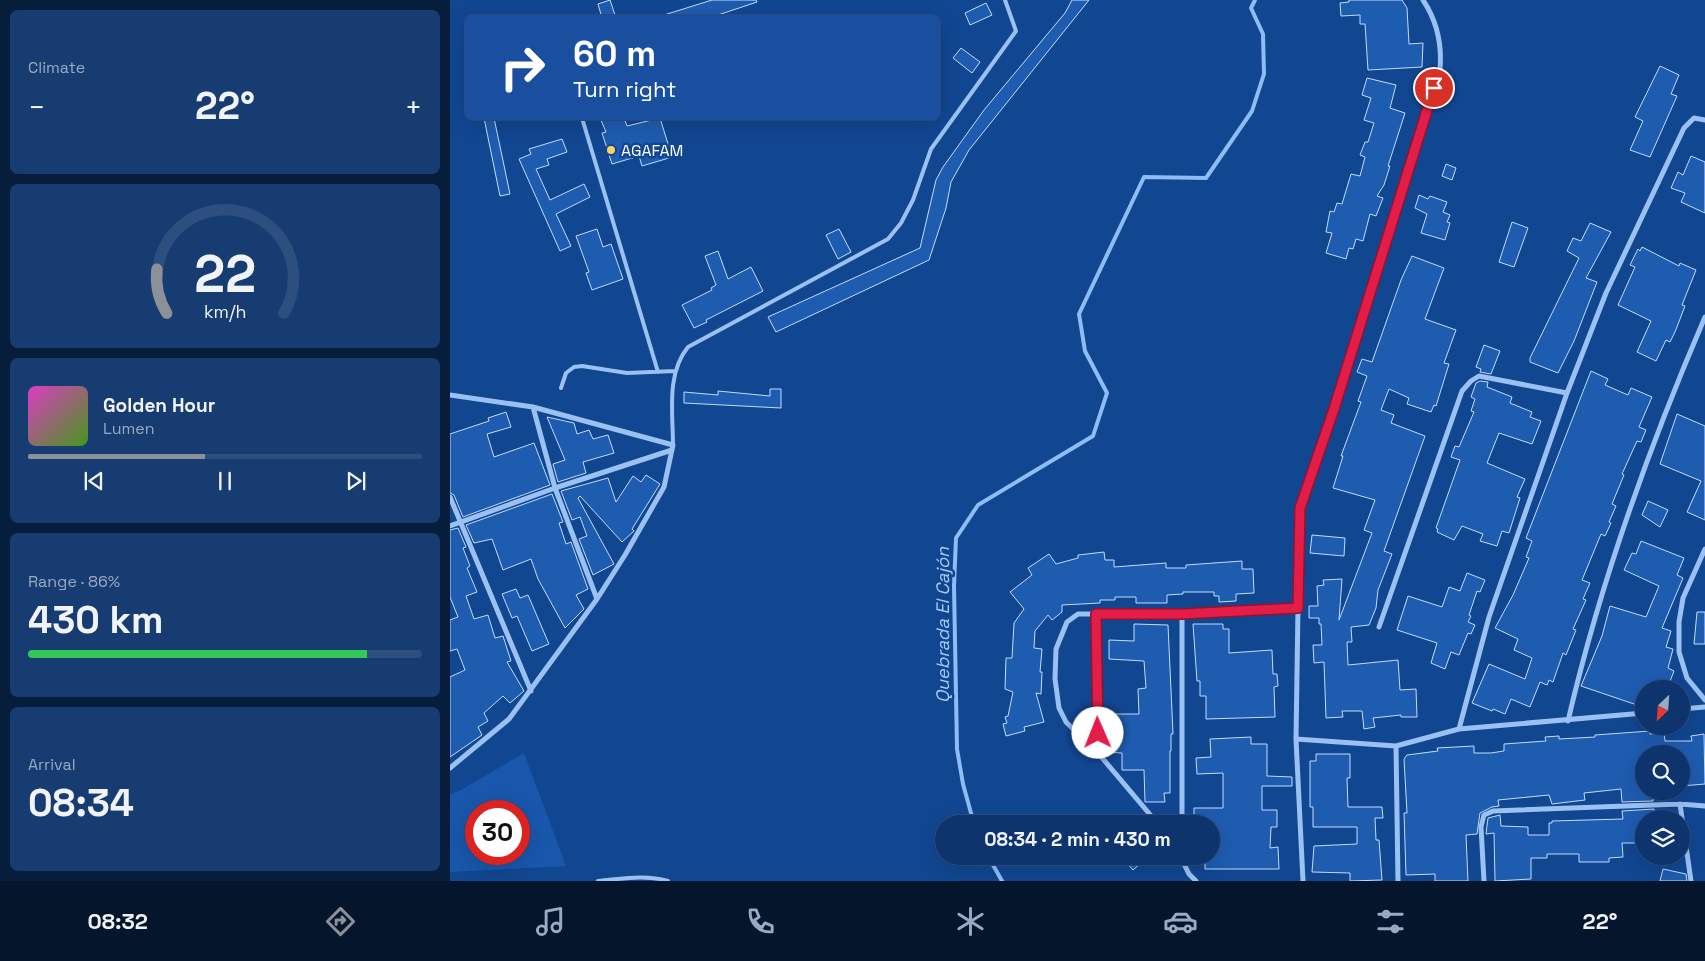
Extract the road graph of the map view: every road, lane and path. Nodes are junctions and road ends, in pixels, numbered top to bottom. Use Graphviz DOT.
graph roads {
  1 [pos="1005,0"];
  2 [pos="1423,0"];
  3 [pos="583,120"];
  4 [pos="1705,120"];
  5 [pos="1705,317"];
  6 [pos="675,371"];
  7 [pos="658,372"];
  8 [pos="560,388"];
  9 [pos="1567,393"];
  10 [pos="450,394"];
  11 [pos="533,407"];
  12 [pos="673,448"];
  13 [pos="555,488"];
  14 [pos="450,497"];
  15 [pos="460,522"];
  16 [pos="450,526"];
  17 [pos="1705,549"];
  18 [pos="597,599"];
  19 [pos="1298,608"];
  20 [pos="1096,614"];
  21 [pos="1182,614"];
  22 [pos="1379,627"];
  23 [pos="531,691"];
  24 [pos="1705,700"];
  25 [pos="1705,707"];
  26 [pos="1690,708"];
  27 [pos="1635,714"];
  28 [pos="1568,720"];
  29 [pos="1460,729"];
  30 [pos="1296,739"];
  31 [pos="1396,746"];
  32 [pos="1098,753"];
  33 [pos="450,768"];
  34 [pos="1680,804"];
  35 [pos="1705,806"];
  36 [pos="1150,815"];
  37 [pos="1182,815"];
  38 [pos="1185,865"];
  39 [pos="598,881"];
  40 [pos="668,881"];
  41 [pos="1196,881"];
  42 [pos="1303,881"];
  43 [pos="1398,881"];
  44 [pos="1484,881"];
  45 [pos="1691,881"];
  1 -- 6 [label="lane"];
  2 -- 19 [label="street"];
  3 -- 7 [label="lane"];
  4 -- 9 [label="street"];
  5 -- 28 [label="street"];
  6 -- 7 [label="lane"];
  6 -- 12 [label="lane"];
  7 -- 8 [label="lane"];
  9 -- 22 [label="street"];
  9 -- 29 [label="street"];
  10 -- 11 [label="street"];
  11 -- 12 [label="street"];
  11 -- 13 [label="street"];
  12 -- 13 [label="street"];
  12 -- 18 [label="street"];
  13 -- 15 [label="street"];
  13 -- 18 [label="street"];
  14 -- 15 [label="street"];
  15 -- 16 [label="street"];
  15 -- 23 [label="street"];
  17 -- 24 [label="street"];
  18 -- 23 [label="street"];
  19 -- 21 [label="street"];
  19 -- 30 [label="street"];
  20 -- 21 [label="street"];
  20 -- 32 [label="street"];
  20 -- 32 [label="street"];
  21 -- 37 [label="street"];
  23 -- 33 [label="street"];
  25 -- 26 [label="street"];
  27 -- 28 [label="street"];
  28 -- 29 [label="street"];
  29 -- 31 [label="street"];
  30 -- 31 [label="street"];
  30 -- 42 [label="street"];
  31 -- 43 [label="street"];
  32 -- 36 [label="street"];
  34 -- 35 [label="street"];
  34 -- 44 [label="street"];
  34 -- 45 [label="street"];
  38 -- 41 [label="street"];
  39 -- 40 [label="lane"];
}
